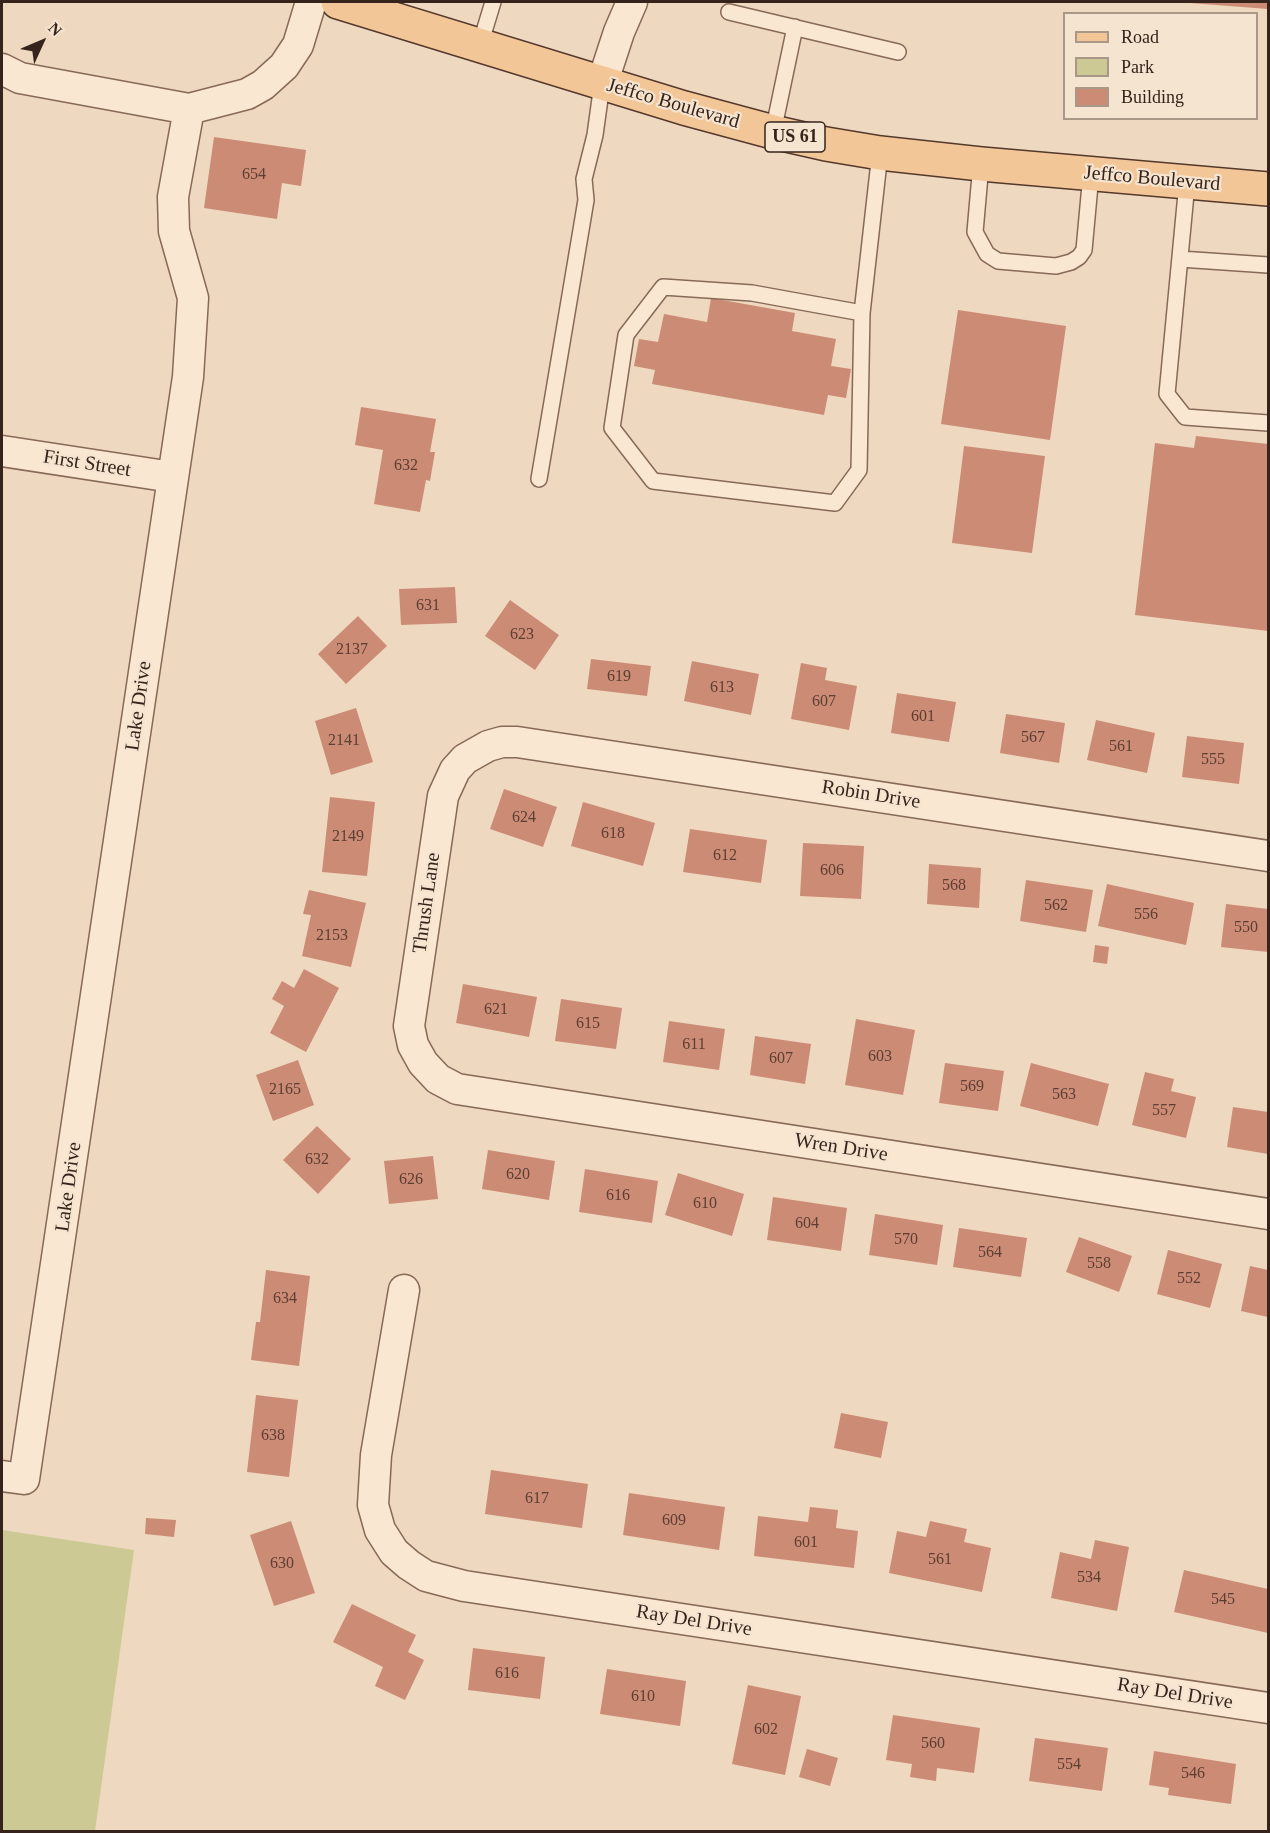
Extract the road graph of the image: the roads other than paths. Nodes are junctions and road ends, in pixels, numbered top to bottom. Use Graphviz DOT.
graph roads {
  1 [pos="333,2"];
  2 [pos="493,2"];
  3 [pos="632,2"];
  4 [pos="729,12"];
  5 [pos="795,27"];
  6 [pos="480,45"];
  7 [pos="898,52"];
  8 [pos="2,69"];
  9 [pos="602,84"];
  10 [pos="189,109"];
  11 [pos="773,132"];
  12 [pos="880,153"];
  13 [pos="981,164"];
  14 [pos="1091,174"];
  15 [pos="1187,183"];
  16 [pos="1269,189"];
  17 [pos="1180,259"];
  18 [pos="1269,266"];
  19 [pos="862,313"];
  20 [pos="1269,423"];
  21 [pos="2,451"];
  22 [pos="172,477"];
  23 [pos="539,479"];
  24 [pos="476,752"];
  25 [pos="1269,856"];
  26 [pos="423,1063"];
  27 [pos="1269,1214"];
  28 [pos="404,1290"];
  29 [pos="13,1478"];
  30 [pos="1269,1708"];
  1 -- 6 [label="main road, Jeffco Boulevard / US 61"];
  1 -- 10 [label="street"];
  2 -- 6 [label="lane"];
  3 -- 9 [label="street"];
  4 -- 5 [label="lane"];
  5 -- 7 [label="lane"];
  5 -- 11 [label="lane"];
  6 -- 9 [label="main road, Jeffco Boulevard / US 61"];
  8 -- 10 [label="street"];
  9 -- 11 [label="main road, Jeffco Boulevard / US 61"];
  9 -- 23 [label="lane"];
  10 -- 22 [label="street, Lake Drive"];
  11 -- 12 [label="main road, Jeffco Boulevard / US 61"];
  12 -- 13 [label="main road, Jeffco Boulevard / US 61"];
  12 -- 19 [label="lane"];
  13 -- 14 [label="main road, Jeffco Boulevard / US 61"];
  13 -- 14 [label="lane"];
  14 -- 15 [label="main road, Jeffco Boulevard / US 61"];
  15 -- 16 [label="main road, Jeffco Boulevard / US 61"];
  15 -- 17 [label="lane"];
  17 -- 18 [label="lane"];
  17 -- 20 [label="lane"];
  19 -- 19 [label="lane"];
  21 -- 22 [label="street, First Street"];
  22 -- 29 [label="street, Lake Drive"];
  24 -- 25 [label="street, Robin Drive"];
  24 -- 26 [label="street, Thrush Lane"];
  26 -- 27 [label="street, Wren Drive"];
  28 -- 30 [label="street, Ray Del Drive"];
}
